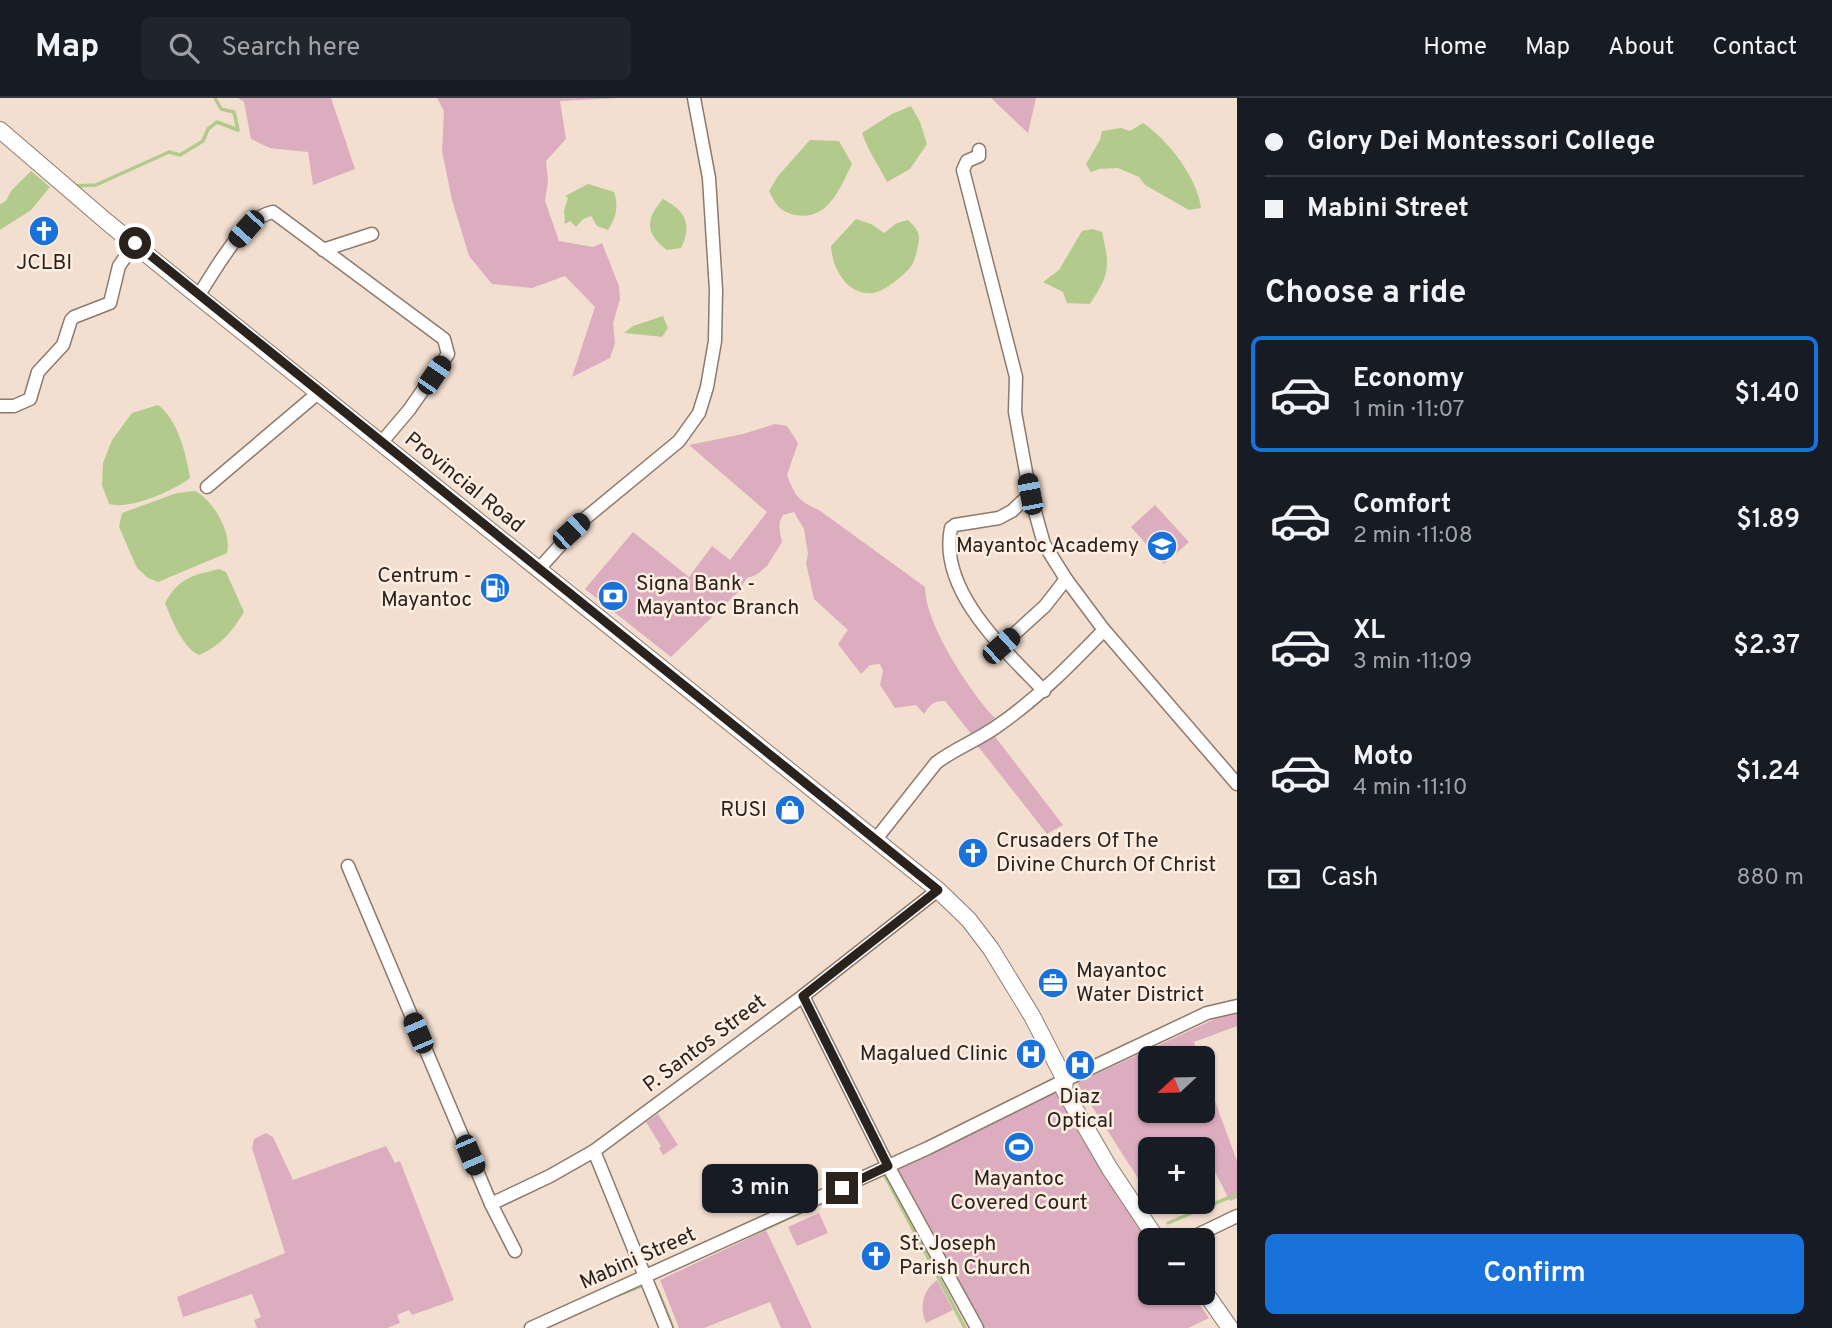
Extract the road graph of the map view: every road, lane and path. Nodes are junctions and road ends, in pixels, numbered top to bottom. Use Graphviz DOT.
graph roads {
  1 [pos="694,98"];
  2 [pos="0,130"];
  3 [pos="979,150"];
  4 [pos="372,234"];
  5 [pos="135,243"];
  6 [pos="323,250"];
  7 [pos="198,296"];
  8 [pos="318,393"];
  9 [pos="0,406"];
  10 [pos="381,443"];
  11 [pos="207,487"];
  12 [pos="1030,494"];
  13 [pos="538,570"];
  14 [pos="1066,579"];
  15 [pos="1104,630"];
  16 [pos="1001,646"];
  17 [pos="1044,691"];
  18 [pos="1237,784"];
  19 [pos="876,839"];
  20 [pos="348,866"];
  21 [pos="938,890"];
  22 [pos="803,996"];
  23 [pos="1237,1006"];
  24 [pos="1065,1080"];
  25 [pos="594,1151"];
  26 [pos="1112,1162"];
  27 [pos="888,1166"];
  28 [pos="491,1204"];
  29 [pos="1237,1216"];
  30 [pos="1150,1228"];
  31 [pos="1160,1228"];
  32 [pos="1212,1228"];
  33 [pos="515,1251"];
  34 [pos="647,1277"];
  35 [pos="1203,1305"];
  36 [pos="1214,1305"];
  37 [pos="531,1328"];
  38 [pos="666,1328"];
  39 [pos="977,1328"];
  40 [pos="1219,1328"];
  41 [pos="1230,1328"];
  1 -- 13 [label="street"];
  2 -- 5 [label="main road, Provincial Road"];
  3 -- 12 [label="street"];
  4 -- 6 [label="street"];
  5 -- 7 [label="main road, Provincial Road"];
  5 -- 9 [label="street"];
  6 -- 7 [label="street"];
  6 -- 10 [label="street"];
  7 -- 8 [label="main road, Provincial Road"];
  8 -- 10 [label="main road, Provincial Road"];
  8 -- 11 [label="street"];
  10 -- 13 [label="main road, Provincial Road"];
  12 -- 14 [label="street"];
  12 -- 16 [label="street"];
  13 -- 19 [label="main road, Provincial Road"];
  14 -- 15 [label="street"];
  14 -- 16 [label="street"];
  15 -- 17 [label="street"];
  15 -- 18 [label="street"];
  16 -- 17 [label="street"];
  17 -- 19 [label="street"];
  19 -- 21 [label="main road, Provincial Road"];
  20 -- 28 [label="street"];
  21 -- 22 [label="street, P. Santos Street"];
  21 -- 24 [label="main road, Provincial Road"];
  22 -- 25 [label="street, P. Santos Street"];
  22 -- 27 [label="street"];
  23 -- 24 [label="street, Mabini Street"];
  24 -- 26 [label="main road, Provincial Road"];
  24 -- 27 [label="street, Mabini Street"];
  25 -- 28 [label="street, P. Santos Street"];
  25 -- 34 [label="street"];
  26 -- 30 [label="main road"];
  26 -- 31 [label="main road"];
  27 -- 34 [label="street, Mabini Street"];
  27 -- 39 [label="street"];
  28 -- 33 [label="street"];
  29 -- 32 [label="street"];
  34 -- 37 [label="street, Mabini Street"];
  34 -- 38 [label="street"];
  35 -- 40 [label="main road"];
  36 -- 41 [label="main road"];
}
